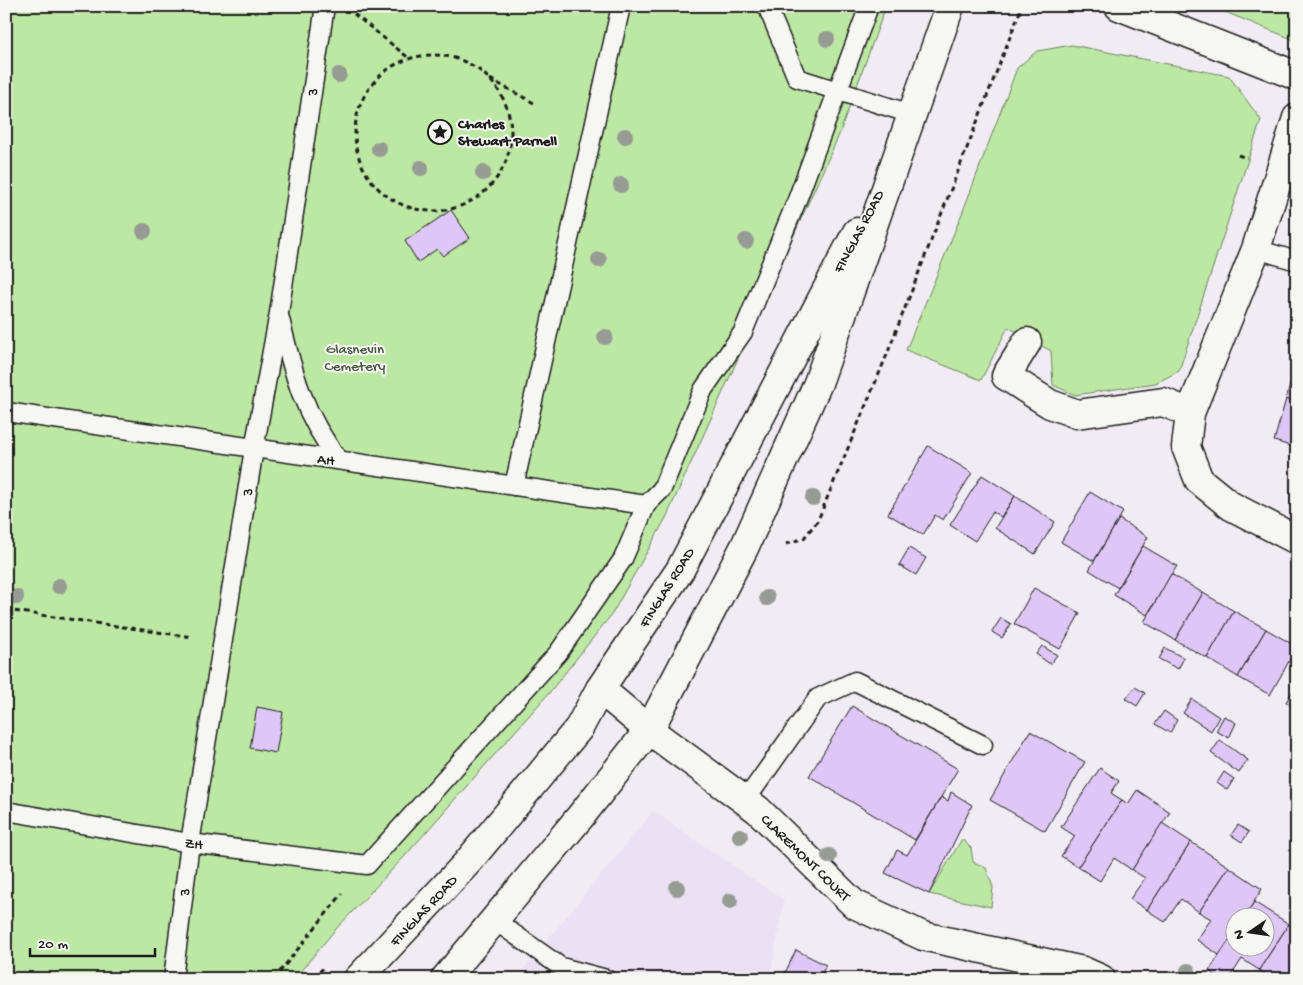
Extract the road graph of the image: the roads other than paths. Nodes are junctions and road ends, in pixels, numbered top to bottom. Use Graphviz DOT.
graph roads {
  1 [pos="325,6"];
  2 [pos="621,6"];
  3 [pos="767,6"];
  4 [pos="868,6"];
  5 [pos="950,6"];
  6 [pos="1119,6"];
  7 [pos="1297,76"];
  8 [pos="837,92"];
  9 [pos="911,114"];
  10 [pos="1297,118"];
  11 [pos="902,147"];
  12 [pos="1256,249"];
  13 [pos="1297,261"];
  14 [pos="279,313"];
  15 [pos="1027,342"];
  16 [pos="6,412"];
  17 [pos="1190,413"];
  18 [pos="254,449"];
  19 [pos="338,460"];
  20 [pos="514,486"];
  21 [pos="646,505"];
  22 [pos="1297,540"];
  23 [pos="600,689"];
  24 [pos="649,730"];
  25 [pos="983,745"];
  26 [pos="745,801"];
  27 [pos="6,811"];
  28 [pos="190,843"];
  29 [pos="494,920"];
  30 [pos="564,973"];
  31 [pos="173,979"];
  32 [pos="358,979"];
  33 [pos="445,979"];
  34 [pos="606,979"];
  35 [pos="1101,979"];
  1 -- 14 [label="lane, 3"];
  2 -- 20 [label="lane"];
  3 -- 8 [label="lane"];
  4 -- 8 [label="lane"];
  5 -- 9 [label="main road, FINGLAS ROAD"];
  6 -- 7 [label="main road"];
  8 -- 9 [label="lane"];
  8 -- 21 [label="lane"];
  9 -- 11 [label="main road, FINGLAS ROAD"];
  10 -- 12 [label="main road"];
  11 -- 23 [label="main road, FINGLAS ROAD"];
  11 -- 24 [label="main road, FINGLAS ROAD"];
  12 -- 13 [label="lane"];
  12 -- 17 [label="main road"];
  14 -- 18 [label="lane, 3"];
  14 -- 19 [label="lane"];
  15 -- 17 [label="main road"];
  16 -- 18 [label="lane, AH"];
  17 -- 22 [label="main road"];
  18 -- 19 [label="lane, AH"];
  18 -- 28 [label="lane, 3"];
  19 -- 20 [label="lane, AH"];
  20 -- 21 [label="lane, AH"];
  21 -- 28 [label="lane, ZH"];
  23 -- 24 [label="main road, CLAREMONT COURT"];
  23 -- 32 [label="main road, FINGLAS ROAD"];
  24 -- 26 [label="main road, CLAREMONT COURT"];
  24 -- 29 [label="main road, FINGLAS ROAD"];
  25 -- 26 [label="lane"];
  26 -- 35 [label="main road, CLAREMONT COURT"];
  27 -- 28 [label="lane, ZH"];
  28 -- 31 [label="lane, 3"];
  29 -- 30 [label="lane"];
  29 -- 33 [label="main road, FINGLAS ROAD"];
  30 -- 34 [label="lane"];
}
